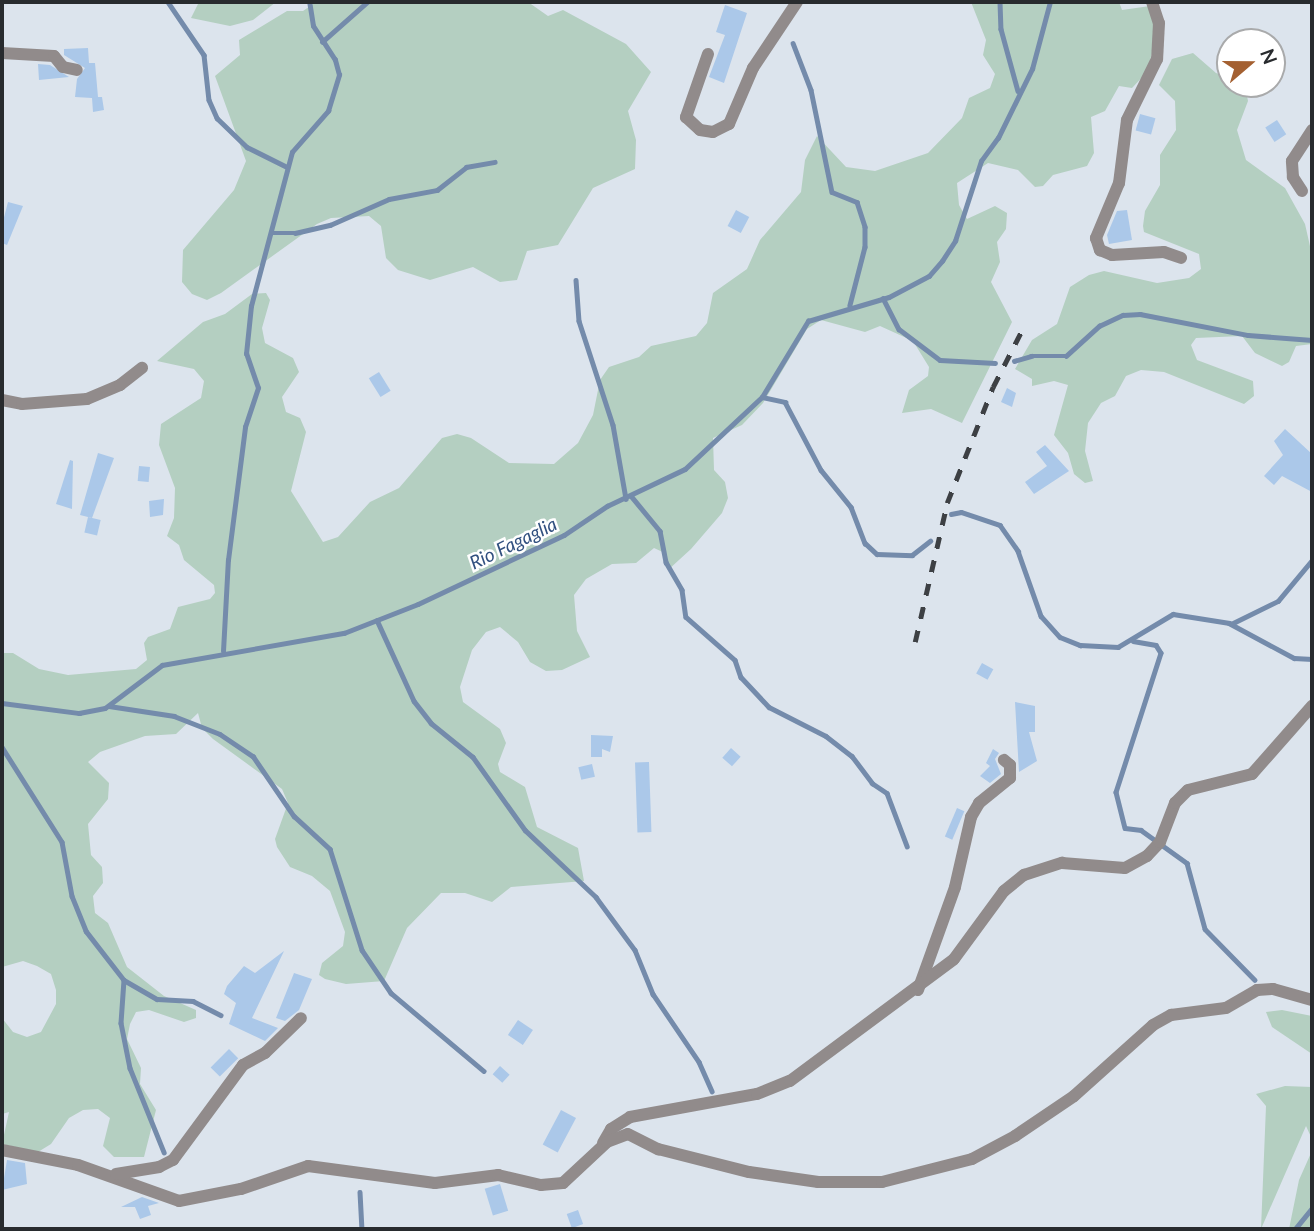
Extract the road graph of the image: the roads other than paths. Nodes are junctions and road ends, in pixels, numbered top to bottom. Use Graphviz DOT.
graph roads {
  1 [pos="797,2"];
  2 [pos="1152,2"];
  3 [pos="2,53"];
  4 [pos="708,54"];
  5 [pos="77,71"];
  6 [pos="1312,130"];
  7 [pos="1302,191"];
  8 [pos="1181,258"];
  9 [pos="142,368"];
  10 [pos="2,400"];
  11 [pos="1312,706"];
  12 [pos="1004,760"];
  13 [pos="918,990"];
  14 [pos="1312,1000"];
  15 [pos="301,1018"];
  16 [pos="599,1149"];
  17 [pos="2,1150"];
  18 [pos="95,1171"];
  1 -- 4 [label="street"];
  2 -- 8 [label="street"];
  3 -- 5 [label="street"];
  6 -- 7 [label="street"];
  9 -- 10 [label="street"];
  11 -- 13 [label="street"];
  12 -- 13 [label="street"];
  13 -- 16 [label="street"];
  14 -- 16 [label="street"];
  15 -- 18 [label="street"];
  16 -- 18 [label="street"];
  17 -- 18 [label="street"];
}
